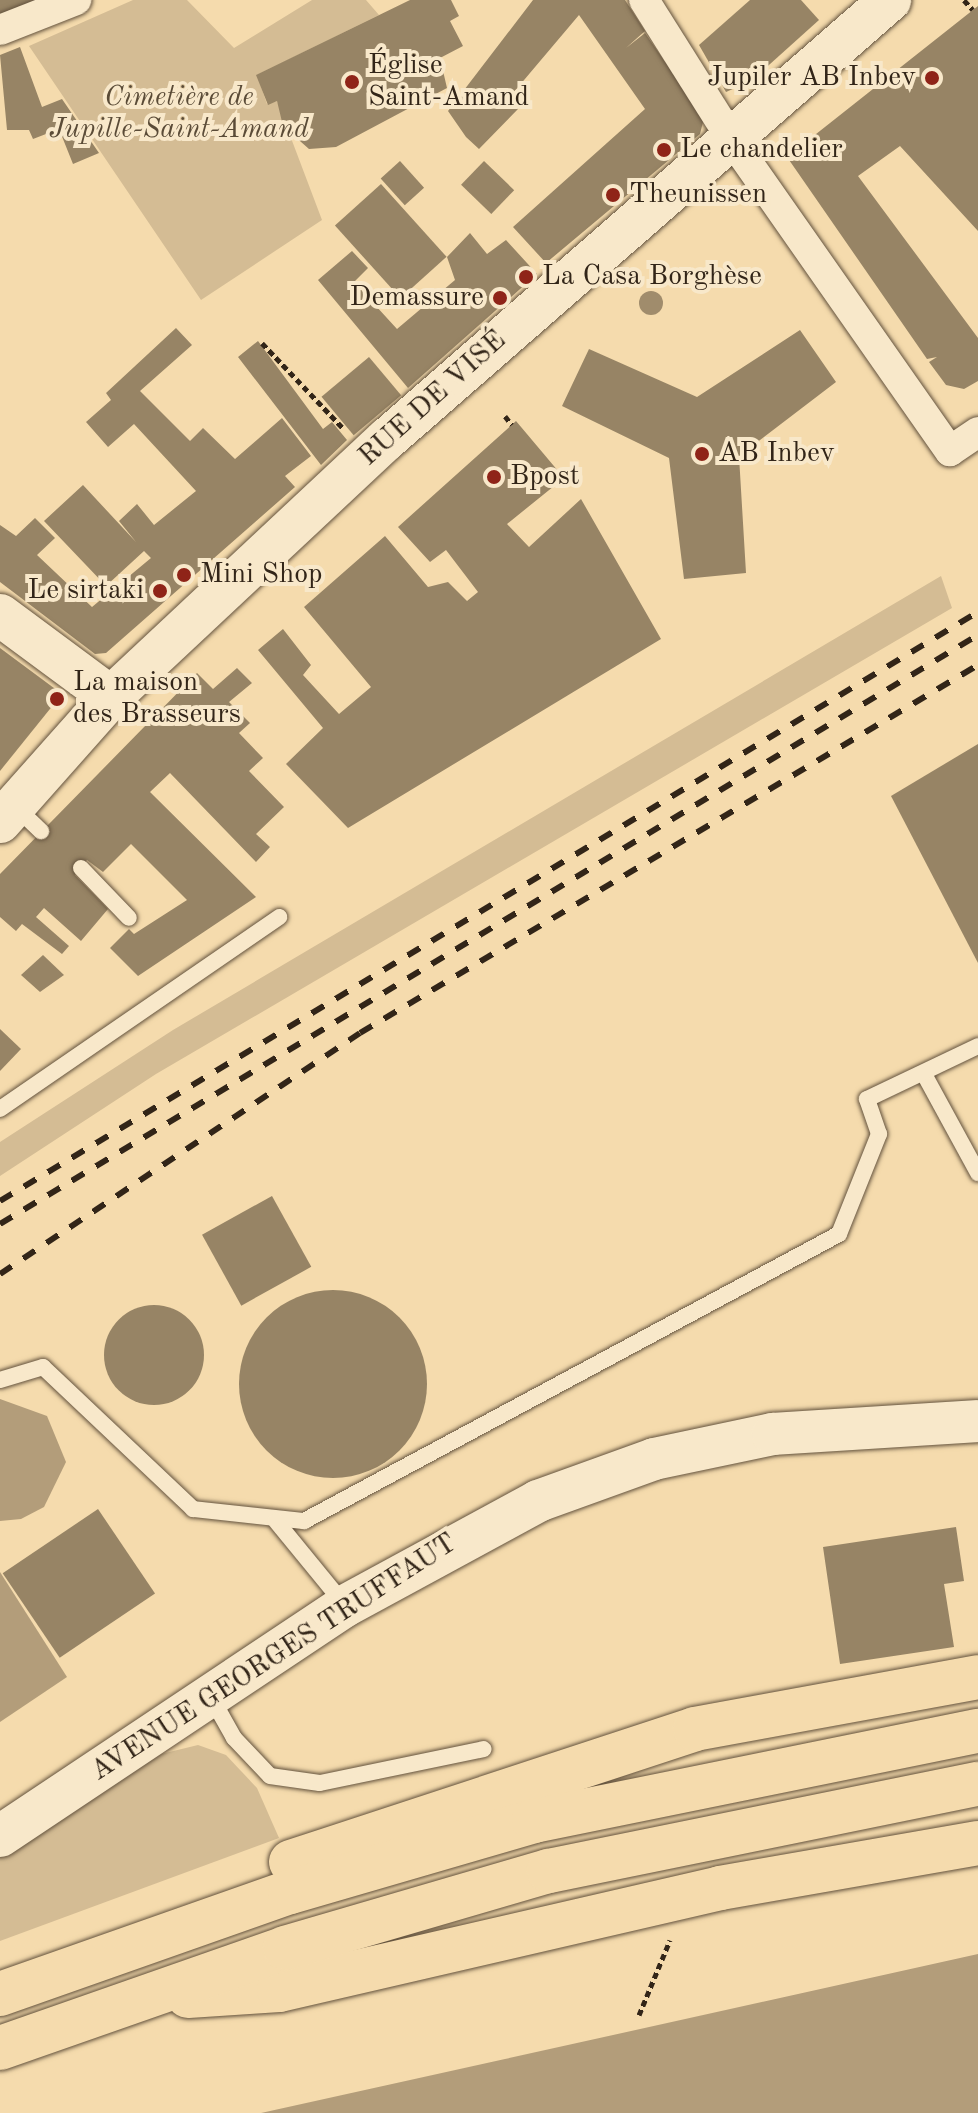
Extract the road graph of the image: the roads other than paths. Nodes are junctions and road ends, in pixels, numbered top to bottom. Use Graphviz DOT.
graph roads {
  1 [pos="76,0"];
  2 [pos="644,0"];
  3 [pos="890,0"];
  4 [pos="0,30"];
  5 [pos="732,140"];
  6 [pos="978,432"];
  7 [pos="0,615"];
  8 [pos="111,697"];
  9 [pos="18,820"];
  10 [pos="81,868"];
  11 [pos="279,917"];
  12 [pos="129,918"];
  13 [pos="978,1046"];
  14 [pos="924,1074"];
  15 [pos="0,1109"];
  16 [pos="978,1173"];
  17 [pos="0,1380"];
  18 [pos="978,1421"];
  19 [pos="276,1521"];
  20 [pos="345,1606"];
  21 [pos="978,1677"];
  22 [pos="210,1696"];
  23 [pos="978,1731"];
  24 [pos="484,1749"];
  25 [pos="978,1784"];
  26 [pos="0,1836"];
  27 [pos="978,1843"];
  28 [pos="168,1934"];
  29 [pos="0,1994"];
  30 [pos="138,1999"];
  31 [pos="0,2048"];
  1 -- 4 [label="street"];
  2 -- 5 [label="street"];
  3 -- 5 [label="street, RUE DE VISÉ"];
  5 -- 6 [label="street"];
  5 -- 8 [label="street, RUE DE VISÉ"];
  7 -- 8 [label="street"];
  8 -- 9 [label="street, RUE DE VISÉ"];
  10 -- 12 [label="lane"];
  11 -- 15 [label="lane"];
  13 -- 14 [label="lane"];
  14 -- 16 [label="lane"];
  14 -- 19 [label="lane"];
  17 -- 19 [label="lane"];
  18 -- 20 [label="street, AVENUE GEORGES TRUFFAUT"];
  19 -- 20 [label="lane"];
  20 -- 22 [label="street, AVENUE GEORGES TRUFFAUT"];
  21 -- 28 [label="highway"];
  22 -- 24 [label="lane"];
  22 -- 26 [label="street, AVENUE GEORGES TRUFFAUT"];
  23 -- 28 [label="highway"];
  25 -- 30 [label="highway"];
  27 -- 30 [label="highway"];
  28 -- 29 [label="highway"];
  30 -- 31 [label="highway"];
}
